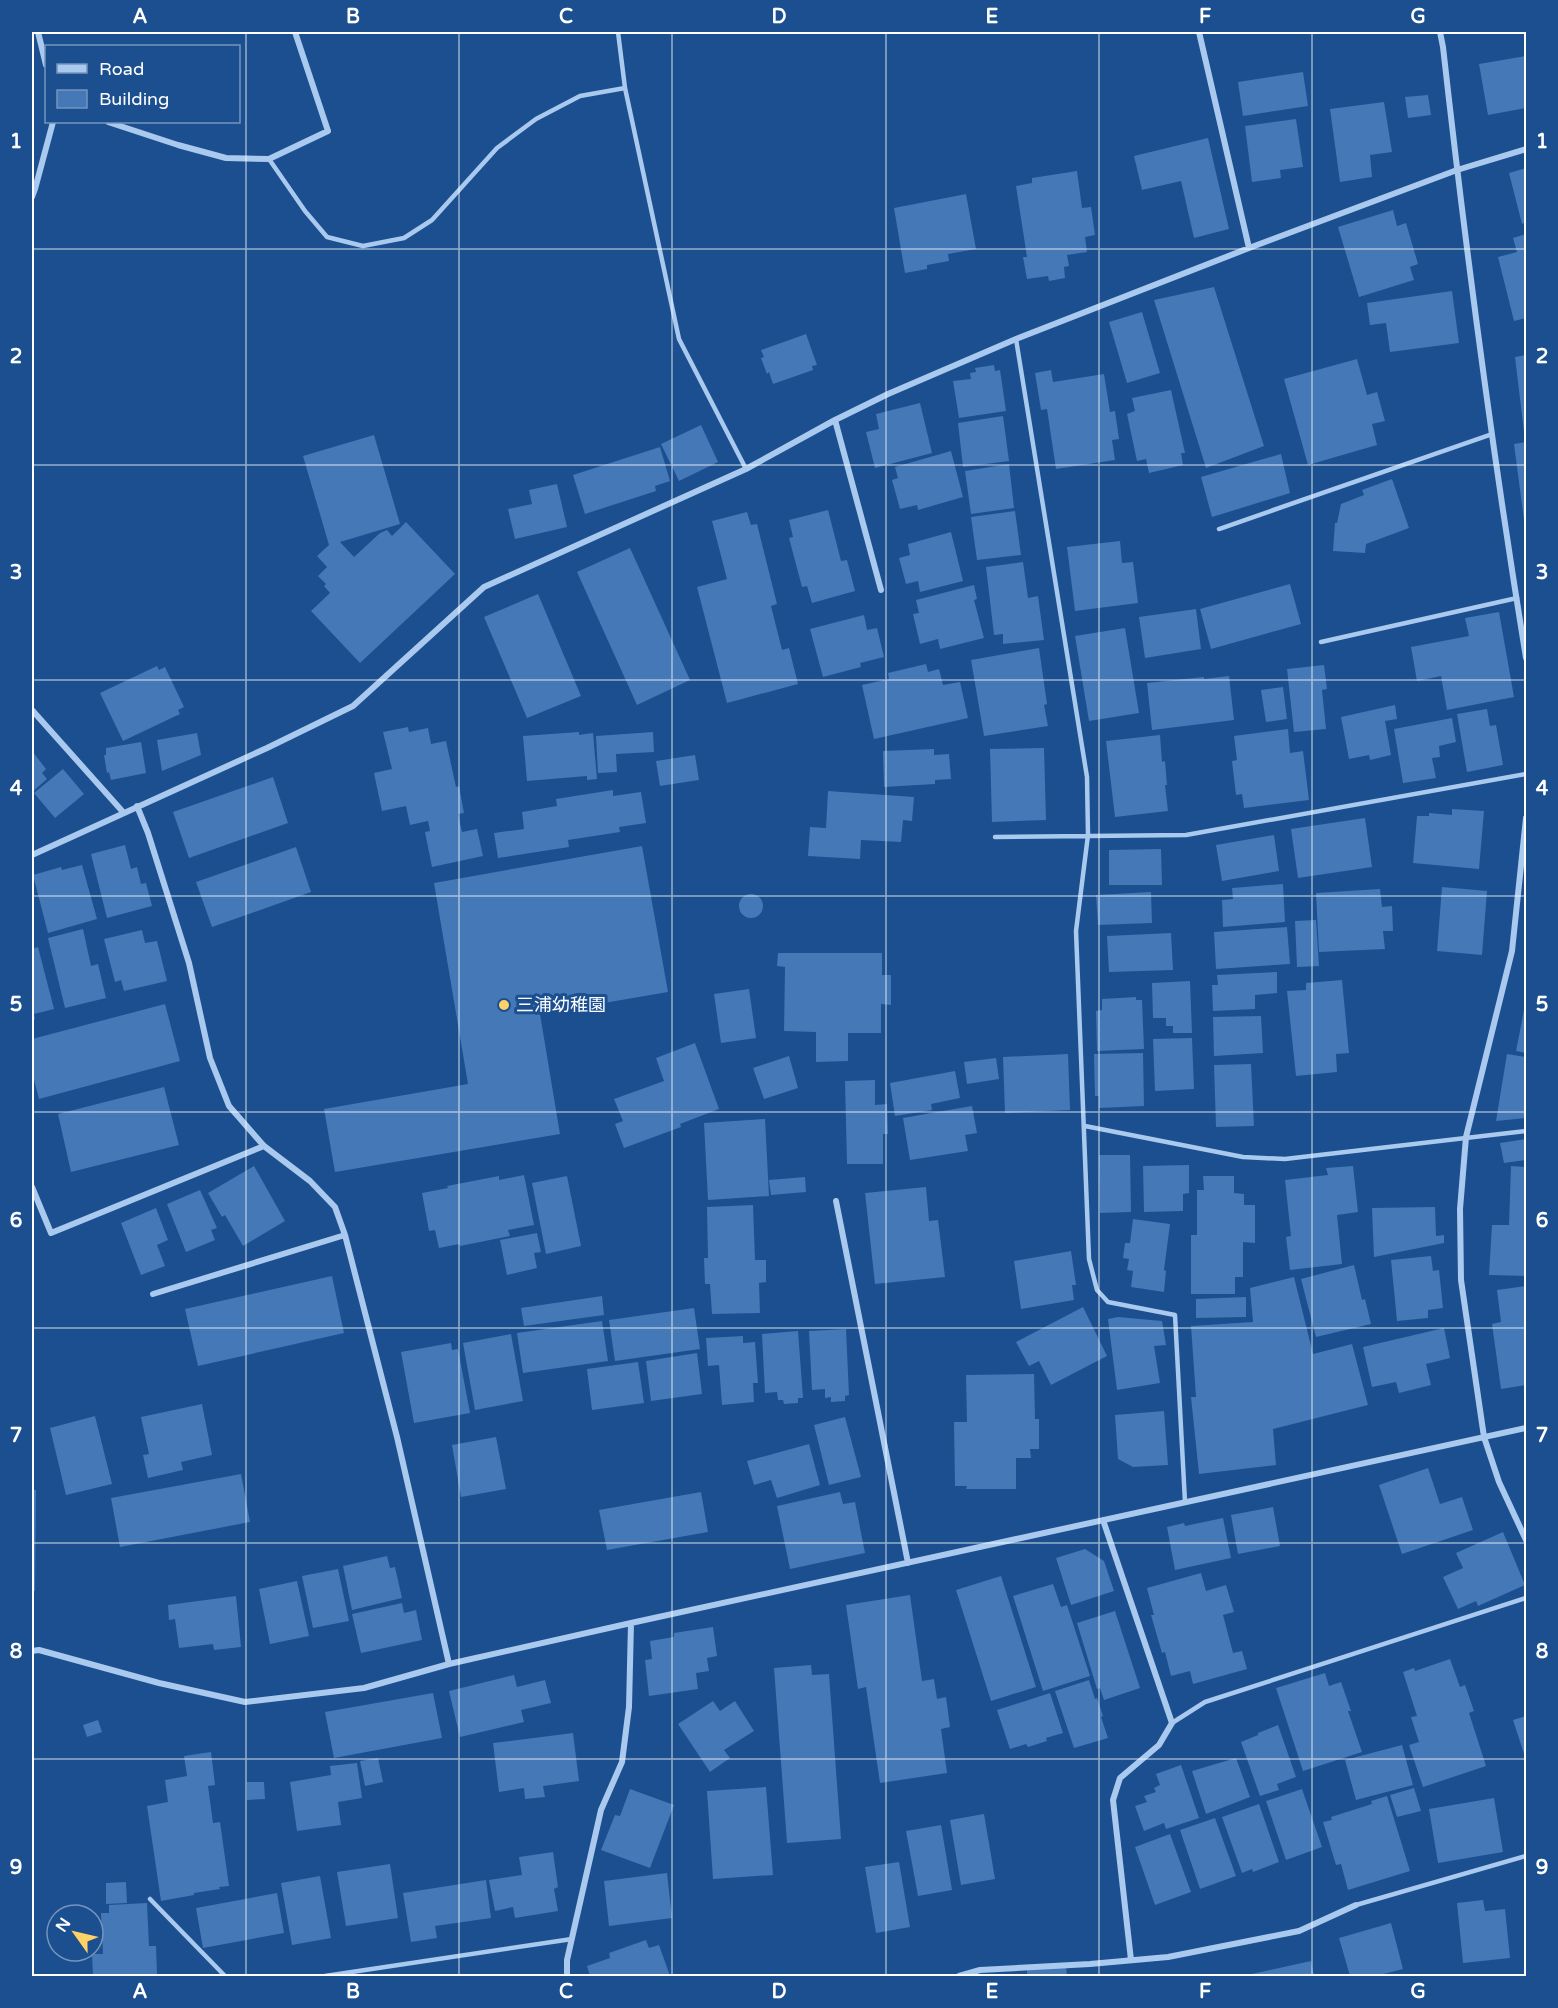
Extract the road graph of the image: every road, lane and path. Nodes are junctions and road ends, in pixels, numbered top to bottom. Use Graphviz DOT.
graph roads {
  1 [pos="295,32"];
  2 [pos="618,32"];
  3 [pos="1198,32"];
  4 [pos="1440,32"];
  5 [pos="36,37"];
  6 [pos="45,62"];
  7 [pos="625,88"];
  8 [pos="53,123"];
  9 [pos="111,123"];
  10 [pos="1527,149"];
  11 [pos="269,159"];
  12 [pos="1457,170"];
  13 [pos="32,197"];
  14 [pos="1249,248"];
  15 [pos="1016,339"];
  16 [pos="835,420"];
  17 [pos="1492,434"];
  18 [pos="746,469"];
  19 [pos="1219,529"];
  20 [pos="880,590"];
  21 [pos="1516,597"];
  22 [pos="1321,642"];
  23 [pos="1527,658"];
  24 [pos="32,710"];
  25 [pos="1527,774"];
  26 [pos="137,806"];
  27 [pos="123,812"];
  28 [pos="1527,818"];
  29 [pos="1088,835"];
  30 [pos="995,837"];
  31 [pos="32,855"];
  32 [pos="1085,1125"];
  33 [pos="1527,1131"];
  34 [pos="1466,1137"];
  35 [pos="264,1146"];
  36 [pos="32,1187"];
  37 [pos="836,1201"];
  38 [pos="345,1235"];
  39 [pos="153,1294"];
  40 [pos="1527,1428"];
  41 [pos="1484,1437"];
  42 [pos="1185,1502"];
  43 [pos="1103,1520"];
  44 [pos="1527,1540"];
  45 [pos="909,1563"];
  46 [pos="1527,1598"];
  47 [pos="631,1623"];
  48 [pos="32,1651"];
  49 [pos="449,1664"];
  50 [pos="1172,1723"];
  51 [pos="1527,1856"];
  52 [pos="150,1899"];
  53 [pos="1356,1905"];
  54 [pos="572,1940"];
  55 [pos="1131,1959"];
  56 [pos="225,1977"];
  57 [pos="325,1977"];
  58 [pos="567,1977"];
  59 [pos="959,1977"];
  1 -- 11 [label="street"];
  2 -- 7 [label="lane"];
  3 -- 14 [label="street"];
  4 -- 12 [label="street"];
  5 -- 6 [label="street"];
  7 -- 11 [label="lane"];
  7 -- 18 [label="lane"];
  8 -- 13 [label="street"];
  9 -- 11 [label="street"];
  10 -- 12 [label="street"];
  12 -- 14 [label="street"];
  12 -- 17 [label="street"];
  14 -- 15 [label="street"];
  15 -- 16 [label="street"];
  15 -- 29 [label="lane"];
  16 -- 18 [label="street"];
  16 -- 20 [label="street"];
  17 -- 19 [label="lane"];
  17 -- 21 [label="street"];
  18 -- 26 [label="street"];
  21 -- 22 [label="lane"];
  21 -- 23 [label="street"];
  24 -- 27 [label="street"];
  25 -- 29 [label="lane"];
  26 -- 27 [label="street"];
  26 -- 35 [label="street"];
  27 -- 31 [label="street"];
  28 -- 34 [label="street"];
  29 -- 30 [label="lane"];
  29 -- 32 [label="lane"];
  32 -- 34 [label="lane"];
  32 -- 42 [label="lane"];
  33 -- 34 [label="lane"];
  34 -- 41 [label="street"];
  35 -- 36 [label="street"];
  35 -- 38 [label="street"];
  37 -- 45 [label="street"];
  38 -- 39 [label="street"];
  38 -- 49 [label="street"];
  40 -- 41 [label="street"];
  41 -- 42 [label="street"];
  41 -- 44 [label="street"];
  42 -- 43 [label="street"];
  43 -- 45 [label="street"];
  43 -- 50 [label="street"];
  45 -- 47 [label="street"];
  46 -- 50 [label="lane"];
  47 -- 49 [label="street"];
  47 -- 54 [label="street"];
  48 -- 49 [label="street"];
  50 -- 55 [label="street"];
  51 -- 53 [label="lane"];
  52 -- 56 [label="lane"];
  53 -- 55 [label="street"];
  54 -- 57 [label="lane"];
  54 -- 58 [label="street"];
  55 -- 59 [label="street"];
}
